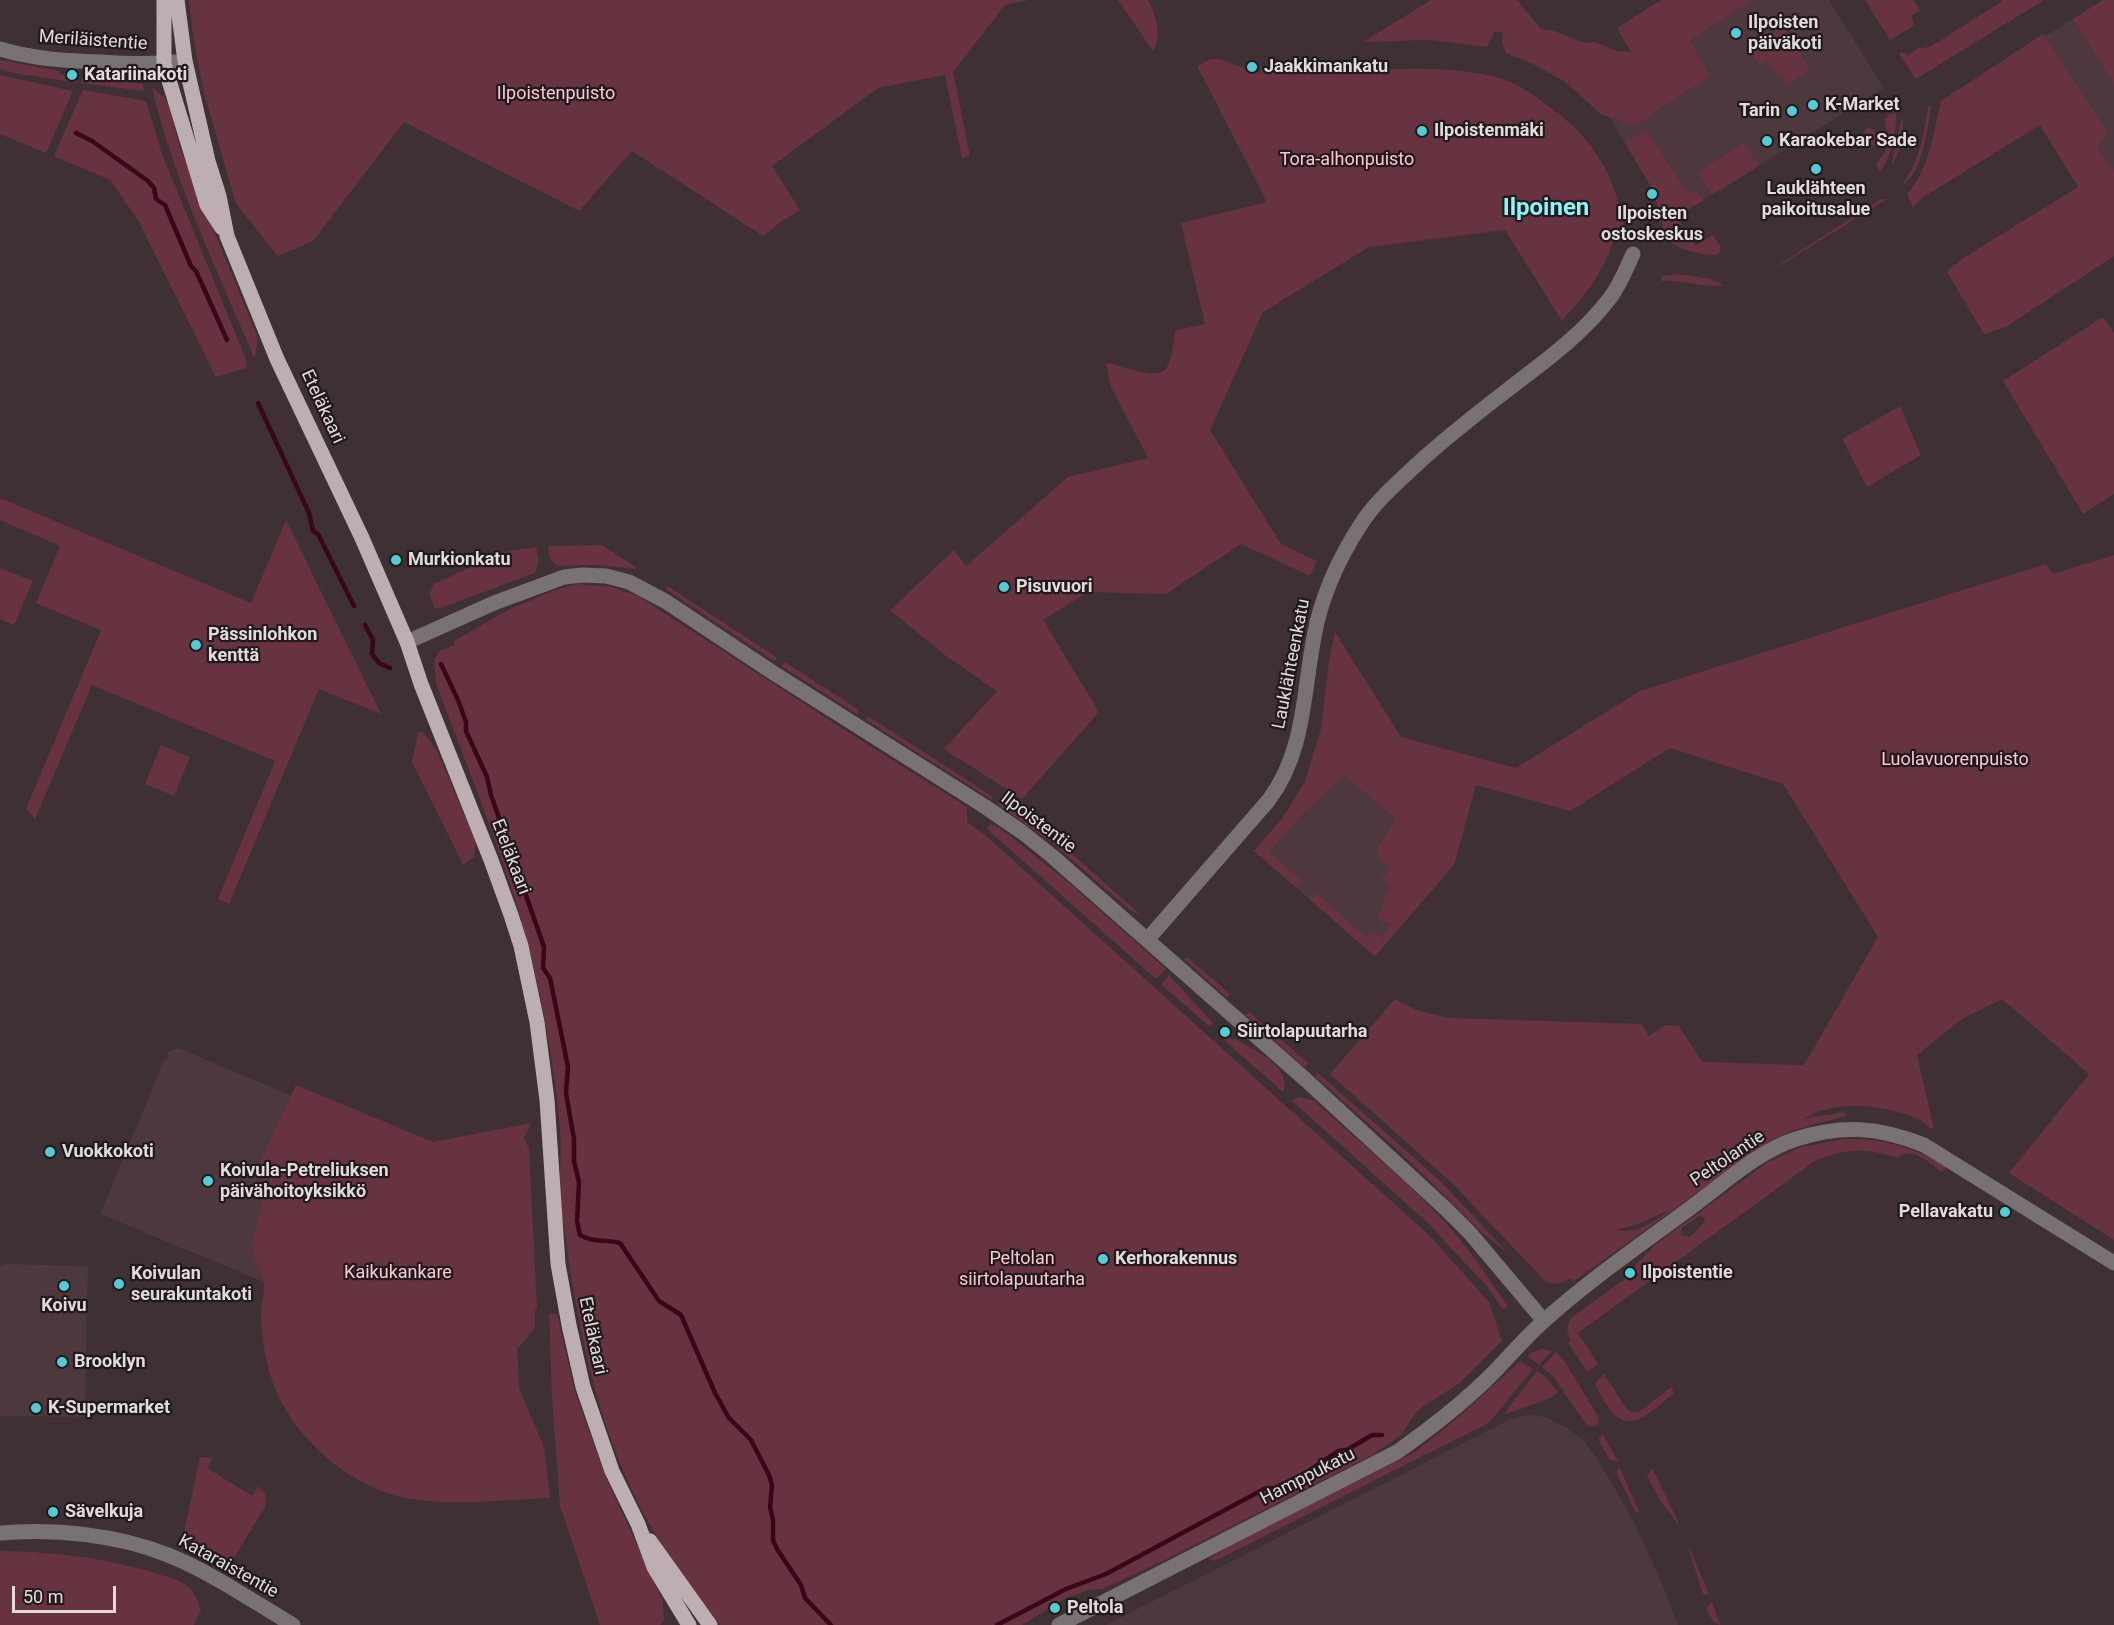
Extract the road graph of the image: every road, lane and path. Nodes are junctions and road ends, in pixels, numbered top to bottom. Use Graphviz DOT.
graph roads {
  1 [pos="164,0"];
  2 [pos="177,0"];
  3 [pos="0,49"];
  4 [pos="185,61"];
  5 [pos="164,64"];
  6 [pos="227,236"];
  7 [pos="1633,254"];
  8 [pos="407,642"];
  9 [pos="1147,940"];
  10 [pos="2114,1263"];
  11 [pos="1544,1320"];
  12 [pos="638,1524"];
  13 [pos="0,1533"];
  14 [pos="293,1625"];
  15 [pos="689,1625"];
  16 [pos="710,1625"];
  17 [pos="1059,1625"];
  1 -- 5 [label="main road, Eteläkaari"];
  2 -- 4 [label="main road, Eteläkaari"];
  3 -- 5 [label="street, Meriläistentie"];
  4 -- 5 [label="street, Meriläistentie"];
  4 -- 6 [label="main road, Eteläkaari"];
  5 -- 6 [label="main road, Eteläkaari"];
  6 -- 8 [label="main road, Eteläkaari"];
  7 -- 9 [label="street, Lauklähteenkatu"];
  8 -- 9 [label="street, Ilpoistentie"];
  8 -- 12 [label="main road, Eteläkaari"];
  9 -- 11 [label="street, Ilpoistentie"];
  10 -- 11 [label="street, Peltolantie"];
  11 -- 17 [label="street, Hamppukatu"];
  12 -- 15 [label="main road, Eteläkaari"];
  12 -- 16 [label="main road, Eteläkaari"];
  13 -- 14 [label="street, Kataraistentie"];
}
